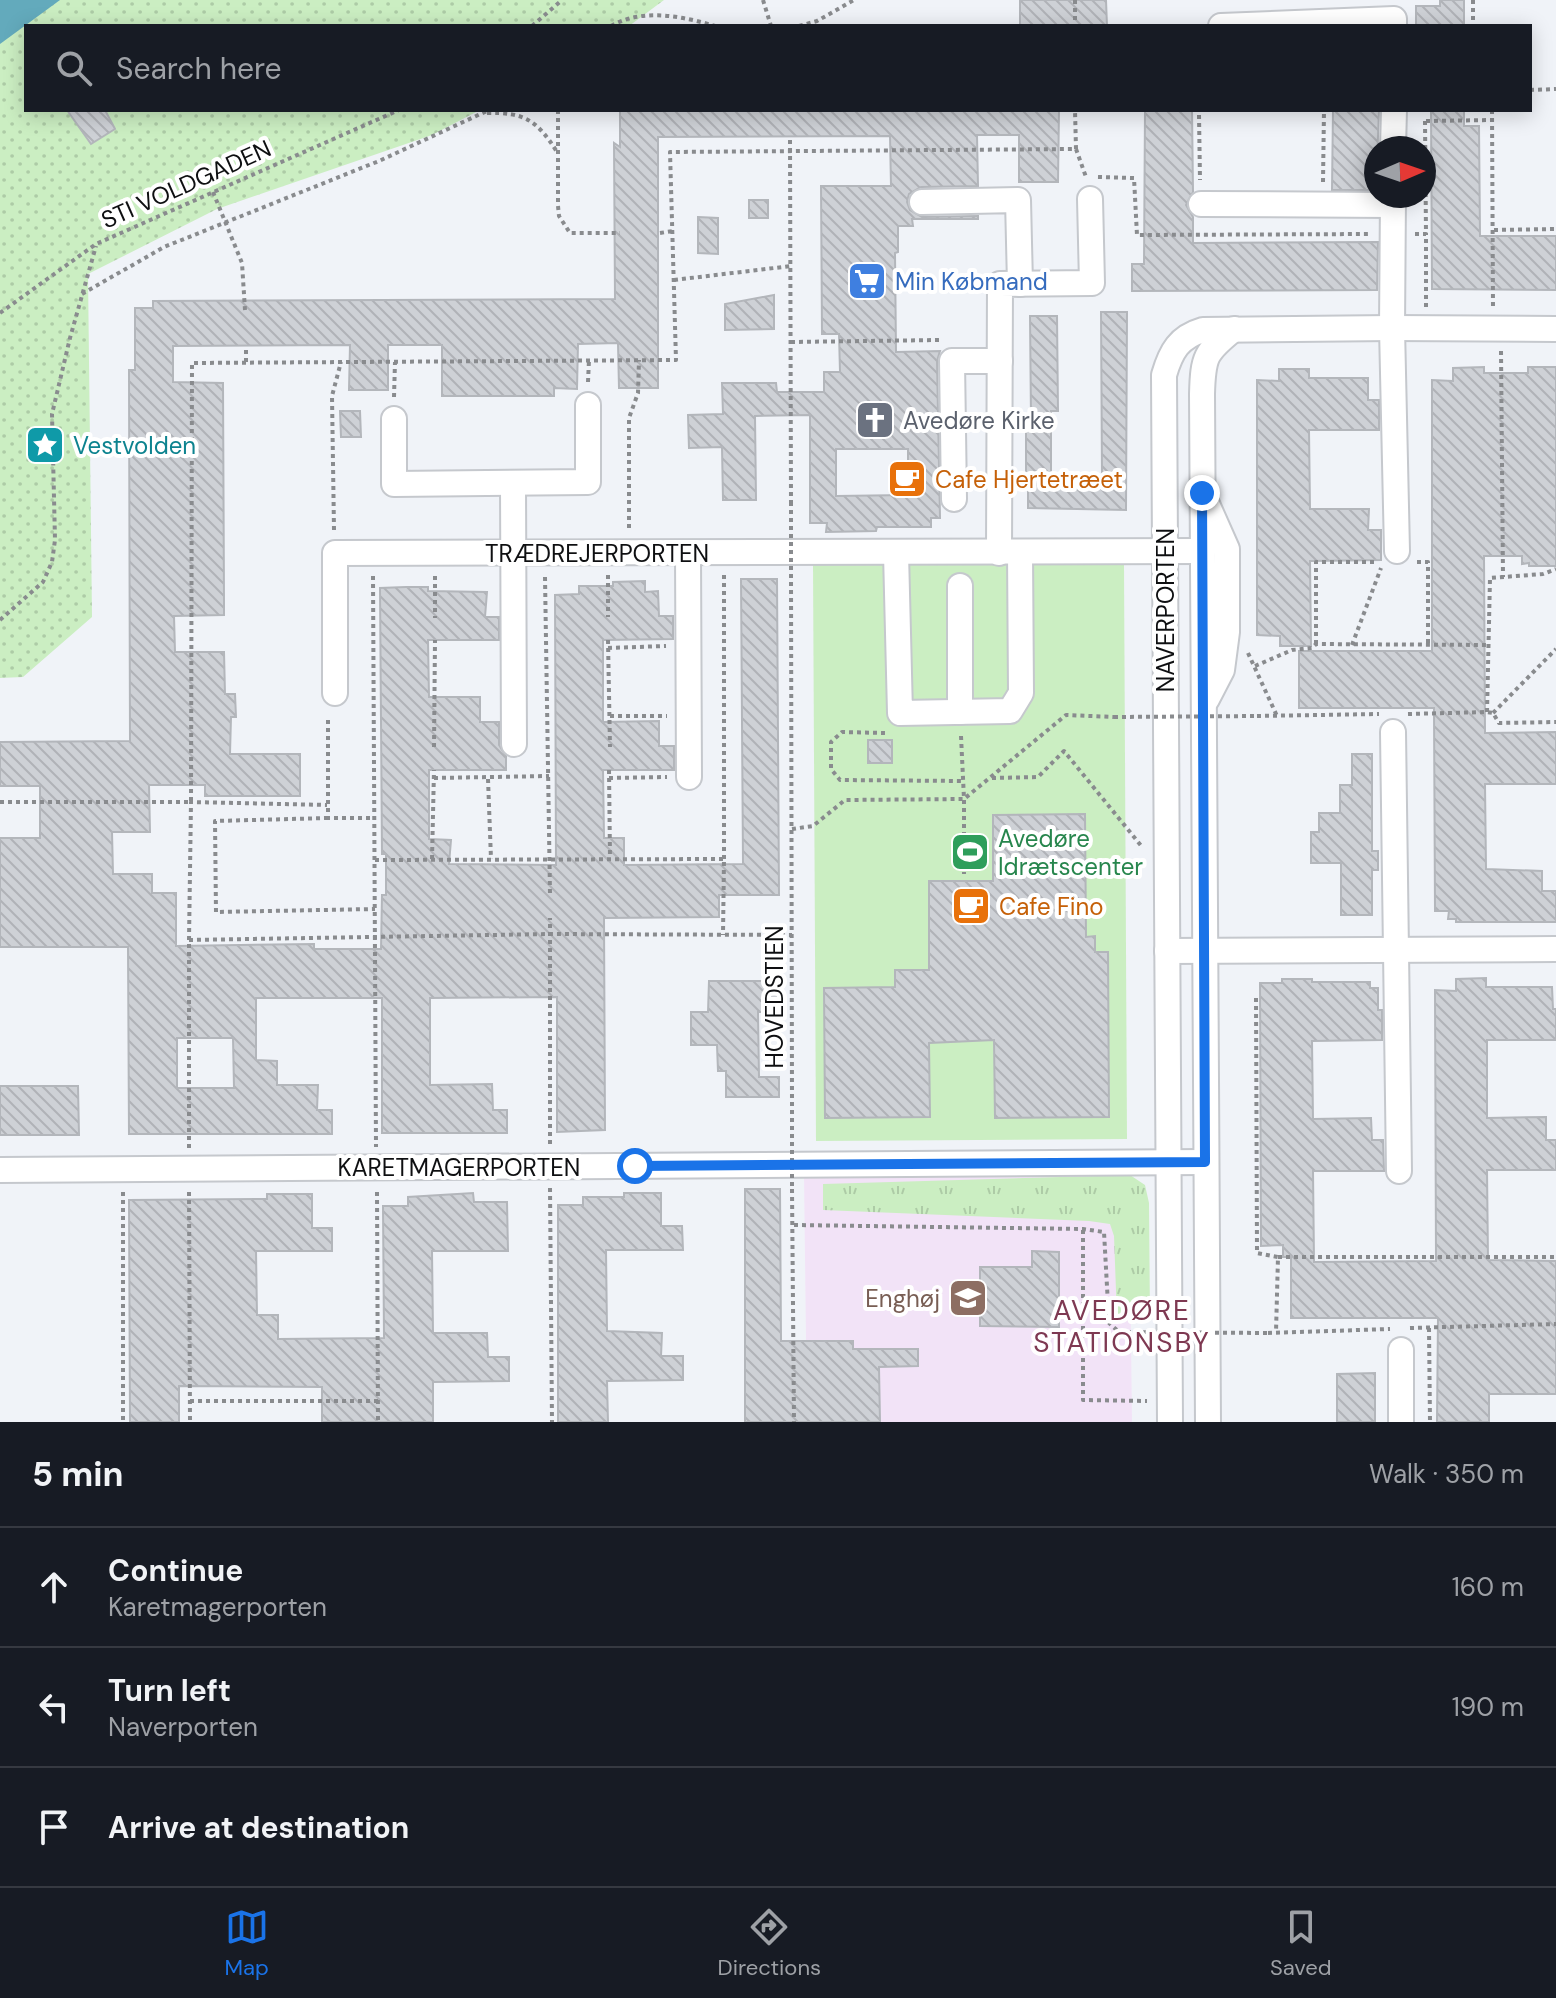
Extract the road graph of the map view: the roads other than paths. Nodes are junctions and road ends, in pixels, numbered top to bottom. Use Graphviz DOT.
graph roads {
  1 [pos="1369,10"];
  2 [pos="1308,11"];
  3 [pos="1247,12"];
  4 [pos="1225,24"];
  5 [pos="1394,24"];
  6 [pos="1403,116"];
  7 [pos="1397,136"];
  8 [pos="1090,199"];
  9 [pos="922,202"];
  10 [pos="1364,202"];
  11 [pos="1201,204"];
  12 [pos="1393,208"];
  13 [pos="1020,284"];
  14 [pos="1392,328"];
  15 [pos="1234,329"];
  16 [pos="1556,329"];
  17 [pos="1000,361"];
  18 [pos="588,405"];
  19 [pos="394,419"];
  20 [pos="513,483"];
  21 [pos="1202,493"];
  22 [pos="954,499"];
  23 [pos="1203,551"];
  24 [pos="1010,552"];
  25 [pos="1165,552"];
  26 [pos="515,553"];
  27 [pos="688,553"];
  28 [pos="896,553"];
  29 [pos="1405,556"];
  30 [pos="960,586"];
  31 [pos="335,693"];
  32 [pos="1204,704"];
  33 [pos="960,724"];
  34 [pos="1393,732"];
  35 [pos="514,744"];
  36 [pos="682,777"];
  37 [pos="1556,949"];
  38 [pos="1398,950"];
  39 [pos="1167,951"];
  40 [pos="1205,951"];
  41 [pos="1205,1162"];
  42 [pos="1168,1163"];
  43 [pos="0,1170"];
  44 [pos="1399,1171"];
  45 [pos="1401,1350"];
  46 [pos="1170,1412"];
  47 [pos="1208,1422"];
  48 [pos="1401,1422"];
  1 -- 2 [label="street"];
  1 -- 5 [label="street"];
  2 -- 3 [label="street"];
  3 -- 4 [label="street"];
  6 -- 7 [label="street"];
  8 -- 13 [label="street"];
  9 -- 13 [label="street"];
  10 -- 11 [label="street"];
  12 -- 14 [label="street"];
  13 -- 17 [label="street"];
  14 -- 15 [label="street"];
  14 -- 16 [label="street"];
  14 -- 29 [label="street"];
  15 -- 21 [label="street, NAVERPORTEN"];
  15 -- 25 [label="street, NAVERPORTEN"];
  17 -- 22 [label="street"];
  17 -- 24 [label="street"];
  18 -- 20 [label="street"];
  19 -- 20 [label="street"];
  20 -- 26 [label="street"];
  21 -- 23 [label="street, NAVERPORTEN"];
  21 -- 32 [label="street"];
  23 -- 25 [label="street, TRÆDREJERPORTEN"];
  23 -- 32 [label="street, NAVERPORTEN"];
  24 -- 25 [label="street, TRÆDREJERPORTEN"];
  24 -- 28 [label="street, TRÆDREJERPORTEN"];
  24 -- 33 [label="street"];
  25 -- 39 [label="street, NAVERPORTEN"];
  26 -- 27 [label="street, TRÆDREJERPORTEN"];
  26 -- 31 [label="street, TRÆDREJERPORTEN"];
  26 -- 35 [label="street"];
  27 -- 28 [label="street, TRÆDREJERPORTEN"];
  27 -- 36 [label="street"];
  28 -- 33 [label="street"];
  30 -- 33 [label="street"];
  32 -- 40 [label="street, NAVERPORTEN"];
  34 -- 38 [label="street"];
  37 -- 38 [label="street"];
  38 -- 40 [label="street"];
  38 -- 44 [label="street"];
  39 -- 40 [label="street"];
  39 -- 42 [label="street, NAVERPORTEN"];
  40 -- 41 [label="street, NAVERPORTEN"];
  41 -- 42 [label="street, KARETMAGERPORTEN"];
  41 -- 47 [label="street, NAVERPORTEN"];
  42 -- 43 [label="street, KARETMAGERPORTEN"];
  42 -- 46 [label="street, NAVERPORTEN"];
  45 -- 48 [label="street"];
}
